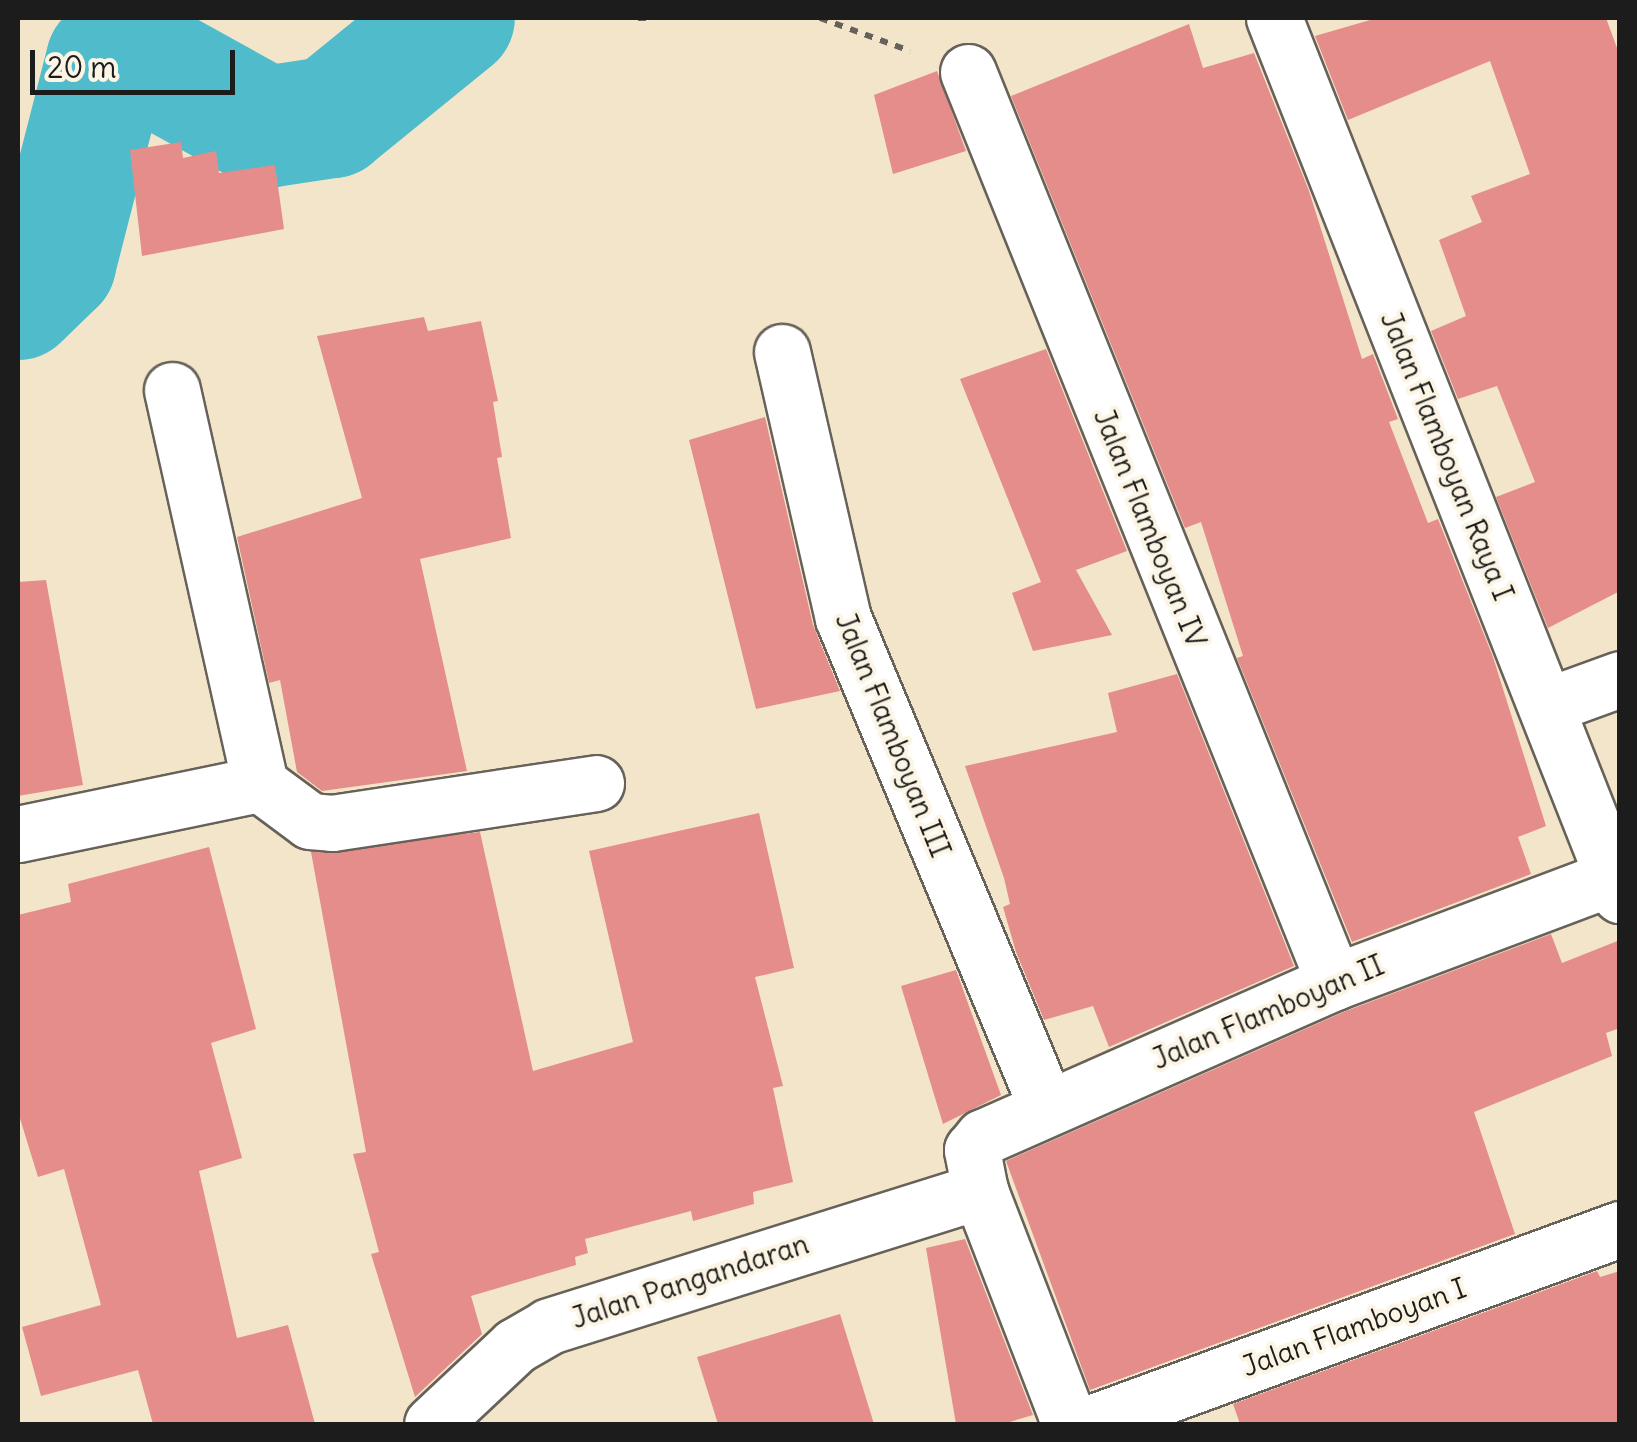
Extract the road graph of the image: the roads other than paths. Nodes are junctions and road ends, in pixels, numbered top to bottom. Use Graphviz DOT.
graph roads {
  1 [pos="1274,18"];
  2 [pos="968,72"];
  3 [pos="782,352"];
  4 [pos="172,390"];
  5 [pos="1620,679"];
  6 [pos="1546,706"];
  7 [pos="596,783"];
  8 [pos="260,784"];
  9 [pos="18,834"];
  10 [pos="1616,886"];
  11 [pos="1334,982"];
  12 [pos="1046,1106"];
  13 [pos="980,1191"];
  14 [pos="1620,1230"];
  15 [pos="432,1424"];
  16 [pos="1077,1424"];
  17 [pos="1088,1424"];
  1 -- 6 [label="street, Jalan Flamboyan Raya I"];
  2 -- 11 [label="street, Jalan Flamboyan IV"];
  3 -- 12 [label="street, Jalan Flamboyan III"];
  4 -- 8 [label="street"];
  5 -- 6 [label="street"];
  6 -- 10 [label="street, Jalan Flamboyan Raya I"];
  7 -- 8 [label="street"];
  8 -- 9 [label="street"];
  10 -- 11 [label="street, Jalan Flamboyan II"];
  11 -- 12 [label="street, Jalan Flamboyan II"];
  12 -- 13 [label="street, Jalan Flamboyan II"];
  13 -- 15 [label="street, Jalan Pangandaran"];
  13 -- 16 [label="street"];
  14 -- 17 [label="street, Jalan Flamboyan I"];
}
